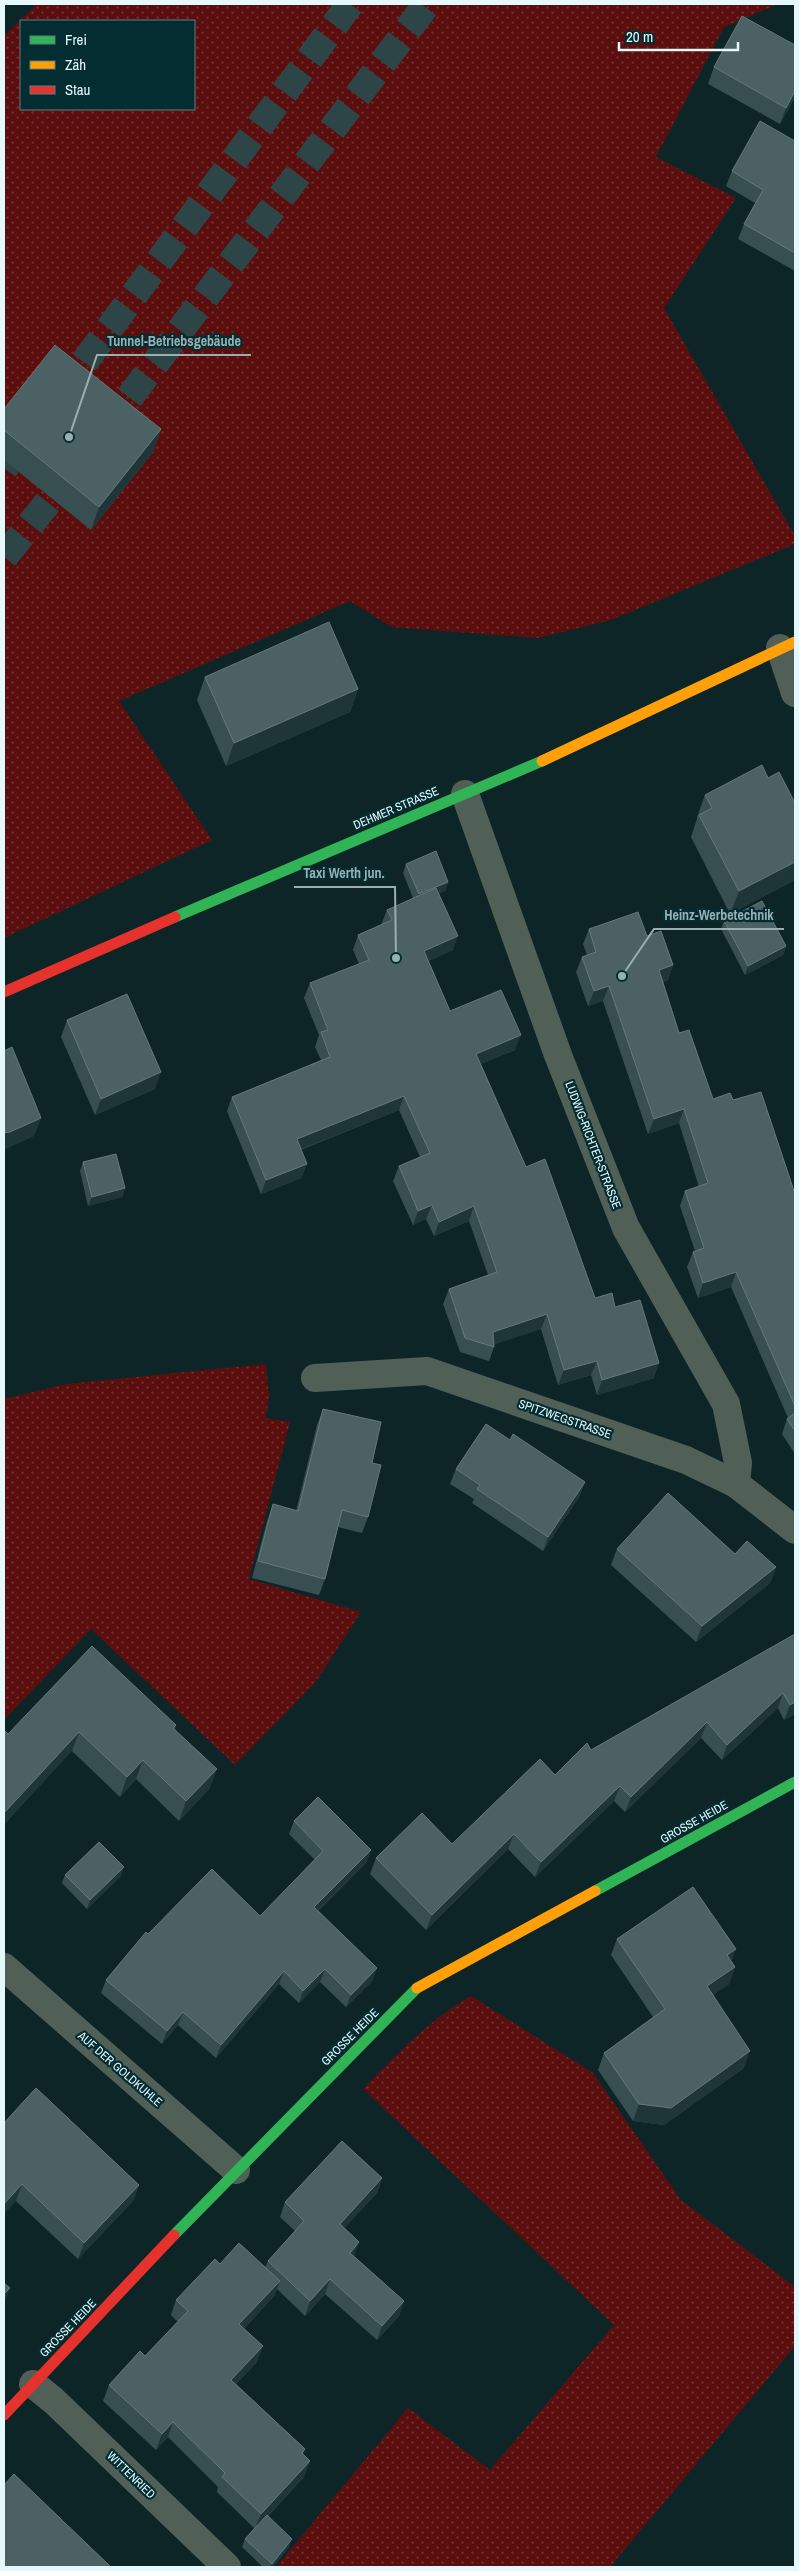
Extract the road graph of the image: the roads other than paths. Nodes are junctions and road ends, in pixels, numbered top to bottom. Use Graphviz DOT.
graph roads {
  1 [pos="788,645"];
  2 [pos="795,693"];
  3 [pos="465,794"];
  4 [pos="4,992"];
  5 [pos="315,1378"];
  6 [pos="736,1484"];
  7 [pos="795,1530"];
  8 [pos="795,1782"];
  9 [pos="4,1967"];
  10 [pos="236,2170"];
  11 [pos="33,2384"];
  12 [pos="4,2415"];
  13 [pos="227,2567"];
  1 -- 2 [label="street"];
  1 -- 3 [label="street, DEHMER STRASSE"];
  3 -- 4 [label="street, DEHMER STRASSE"];
  3 -- 6 [label="street, LUDWIG-RICHTER-STRASSE"];
  5 -- 6 [label="street, SPITZWEGSTRASSE"];
  6 -- 7 [label="street, SPITZWEGSTRASSE"];
  8 -- 10 [label="street, GROSSE HEIDE"];
  9 -- 10 [label="street, AUF DER GOLDKUHLE"];
  10 -- 11 [label="street, GROSSE HEIDE"];
  11 -- 12 [label="street, GROSSE HEIDE"];
  11 -- 13 [label="street, WITTENRIED"];
}
